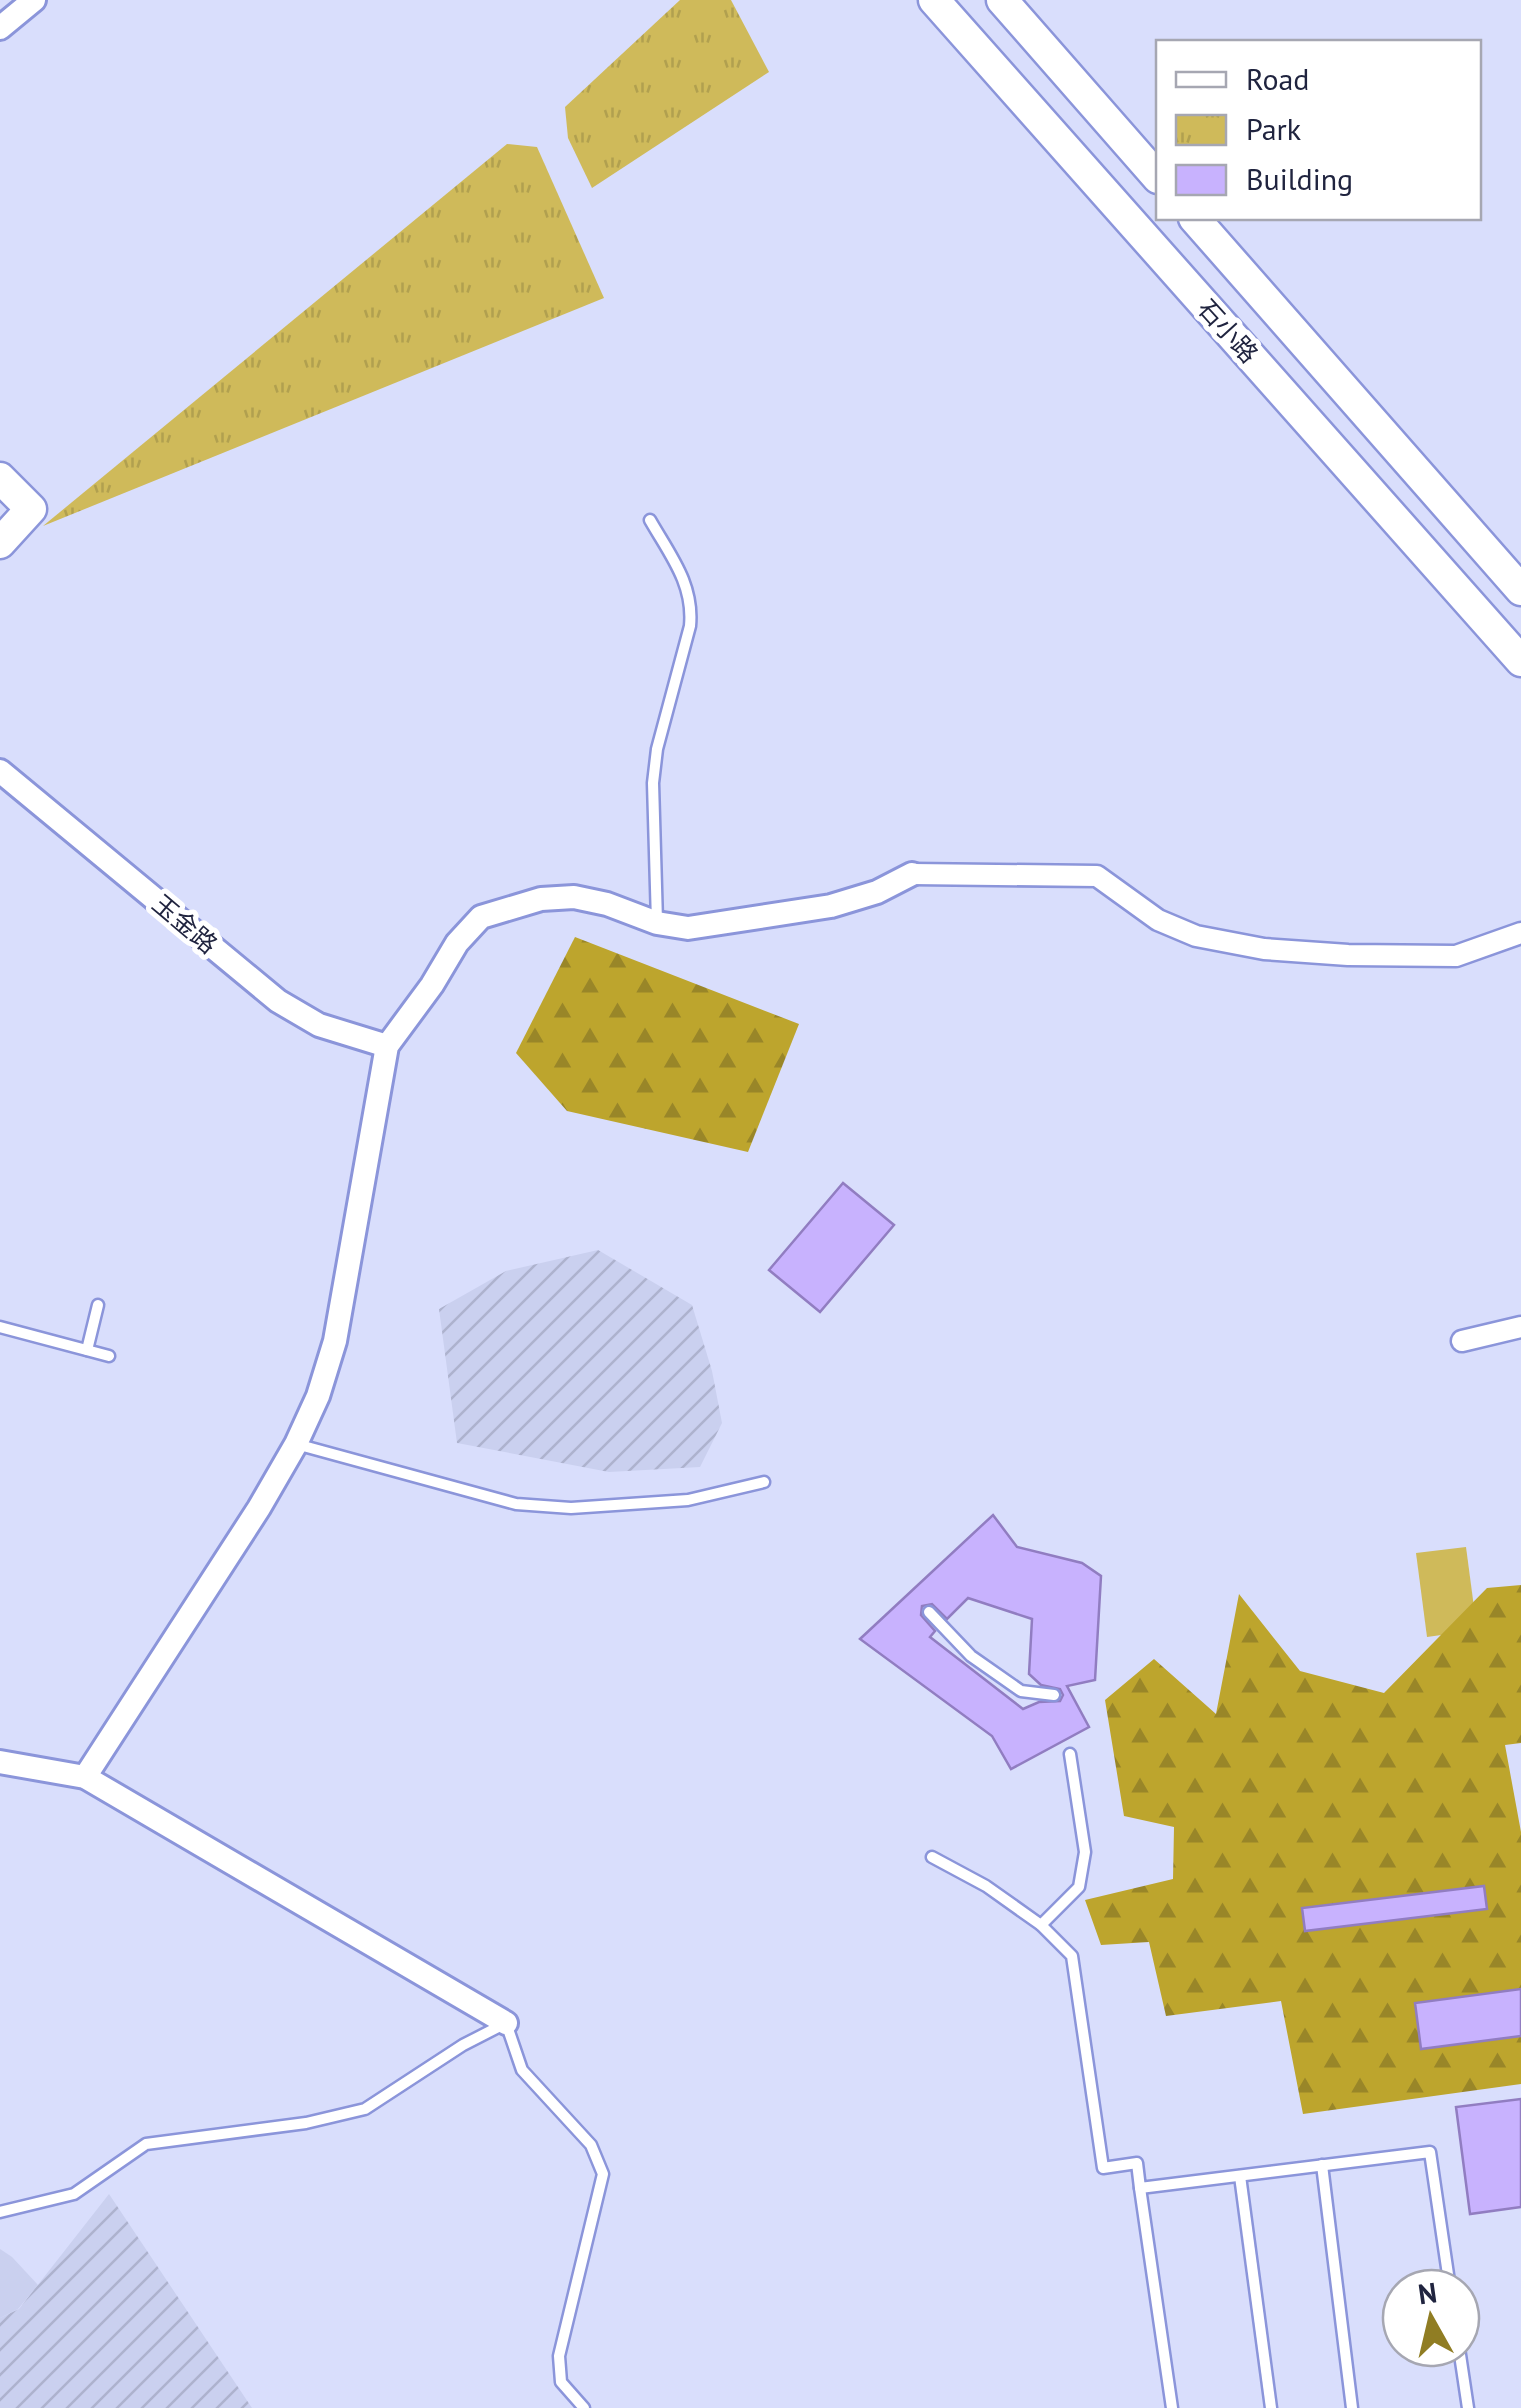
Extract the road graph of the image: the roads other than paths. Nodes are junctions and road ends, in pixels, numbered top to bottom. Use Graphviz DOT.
graph roads {
  1 [pos="34,0"];
  2 [pos="934,0"];
  3 [pos="1002,0"];
  4 [pos="0,28"];
  5 [pos="1156,176"];
  6 [pos="1196,220"];
  7 [pos="0,478"];
  8 [pos="650,520"];
  9 [pos="0,543"];
  10 [pos="1521,590"];
  11 [pos="1521,661"];
  12 [pos="0,771"];
  13 [pos="912,874"];
  14 [pos="657,923"];
  15 [pos="1521,932"];
  16 [pos="386,1046"];
  17 [pos="98,1306"];
  18 [pos="1521,1326"];
  19 [pos="0,1327"];
  20 [pos="1462,1341"];
  21 [pos="88,1350"];
  22 [pos="109,1356"];
  23 [pos="296,1444"];
  24 [pos="764,1482"];
  25 [pos="929,1612"];
  26 [pos="1054,1696"];
  27 [pos="1070,1754"];
  28 [pos="0,1762"];
  29 [pos="84,1776"];
  30 [pos="932,1857"];
  31 [pos="1041,1925"];
  32 [pos="506,2023"];
  33 [pos="1322,2166"];
  34 [pos="1240,2176"];
  35 [pos="1140,2188"];
  36 [pos="0,2212"];
  37 [pos="1447,2268"];
  38 [pos="1462,2368"];
  39 [pos="584,2408"];
  40 [pos="1172,2408"];
  41 [pos="1271,2408"];
  42 [pos="1352,2408"];
  43 [pos="1468,2408"];
  1 -- 4 [label="street"];
  2 -- 11 [label="main road, 石小路"];
  3 -- 5 [label="main road"];
  6 -- 10 [label="main road, 石小路"];
  7 -- 9 [label="main road"];
  8 -- 14 [label="lane"];
  12 -- 16 [label="street, 玉金路"];
  13 -- 14 [label="street"];
  13 -- 15 [label="street"];
  14 -- 16 [label="street"];
  16 -- 23 [label="street"];
  17 -- 21 [label="lane"];
  18 -- 20 [label="street"];
  19 -- 21 [label="lane"];
  21 -- 22 [label="lane"];
  23 -- 24 [label="lane"];
  23 -- 29 [label="street"];
  25 -- 26 [label="lane"];
  27 -- 31 [label="lane"];
  28 -- 29 [label="street"];
  29 -- 32 [label="street"];
  30 -- 31 [label="lane"];
  31 -- 35 [label="lane"];
  32 -- 36 [label="lane"];
  32 -- 39 [label="lane"];
  33 -- 34 [label="lane"];
  33 -- 37 [label="lane"];
  33 -- 42 [label="lane"];
  34 -- 35 [label="lane"];
  34 -- 41 [label="lane"];
  35 -- 40 [label="lane"];
  38 -- 43 [label="lane"];
}
